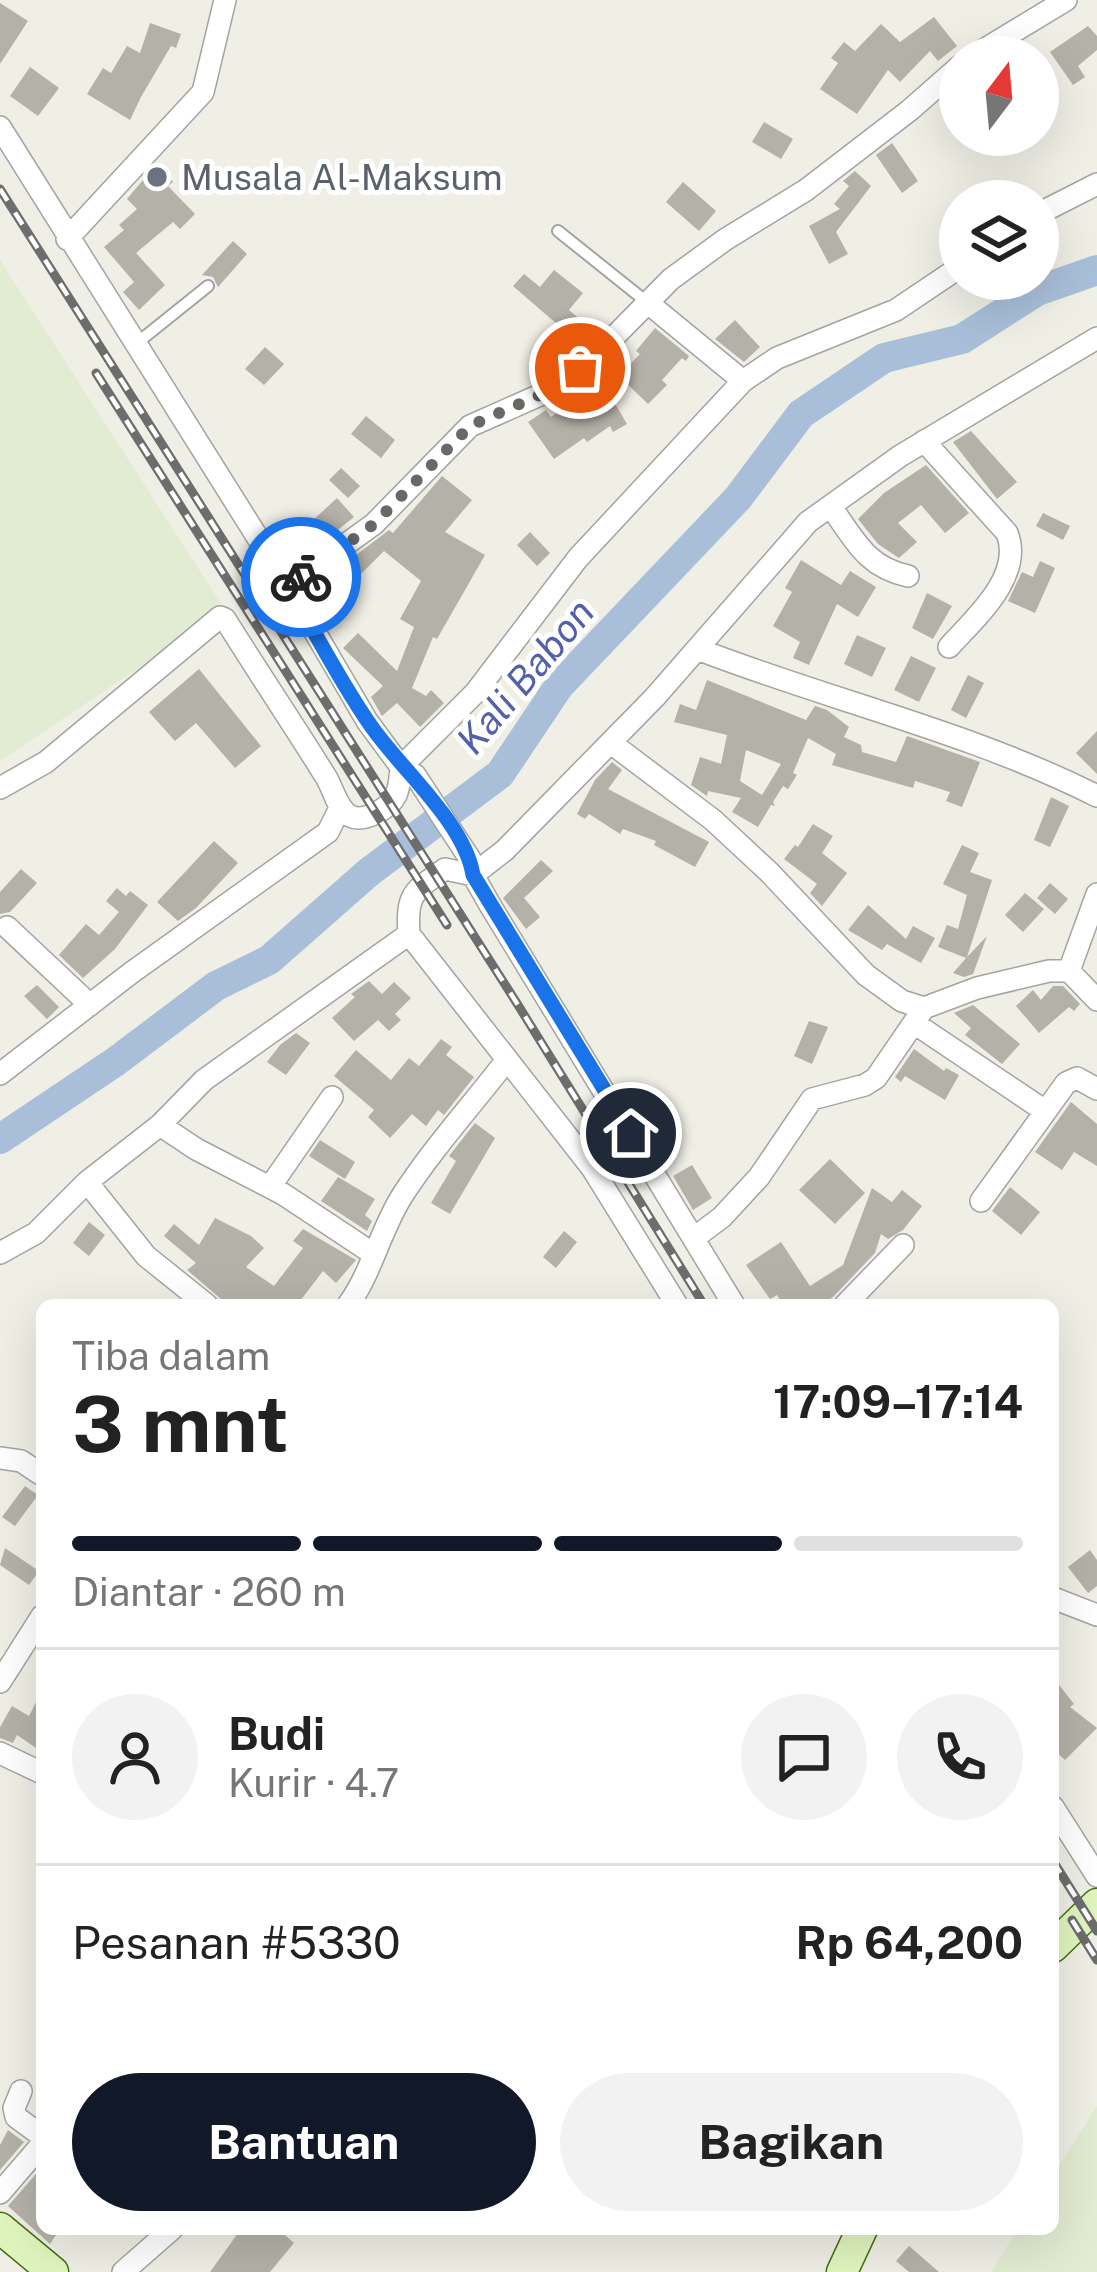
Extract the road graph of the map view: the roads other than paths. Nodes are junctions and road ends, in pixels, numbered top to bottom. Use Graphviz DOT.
graph roads {
  1 [pos="225,0"];
  2 [pos="1066,0"];
  3 [pos="1007,36"];
  4 [pos="939,84"];
  5 [pos="0,127"];
  6 [pos="1097,184"];
  7 [pos="1059,203"];
  8 [pos="558,231"];
  9 [pos="67,239"];
  10 [pos="939,281"];
  11 [pos="208,286"];
  12 [pos="648,303"];
  13 [pos="1097,338"];
  14 [pos="136,344"];
  15 [pos="743,381"];
  16 [pos="924,441"];
  17 [pos="831,507"];
  18 [pos="908,576"];
  19 [pos="288,586"];
  20 [pos="949,647"];
  21 [pos="700,650"];
  22 [pos="611,743"];
  23 [pos="408,771"];
  24 [pos="0,788"];
  25 [pos="1097,796"];
  26 [pos="340,808"];
  27 [pos="471,867"];
  28 [pos="1097,894"];
  29 [pos="7,927"];
  30 [pos="410,934"];
  31 [pos="1069,971"];
  32 [pos="1097,1000"];
  33 [pos="90,1005"];
  34 [pos="919,1015"];
  35 [pos="506,1061"];
  36 [pos="0,1074"];
  37 [pos="1097,1089"];
  38 [pos="332,1097"];
  39 [pos="1045,1111"];
  40 [pos="160,1124"];
  41 [pos="87,1182"];
  42 [pos="270,1187"];
  43 [pos="981,1201"];
  44 [pos="694,1238"];
  45 [pos="903,1245"];
  46 [pos="0,1253"];
  47 [pos="372,1253"];
  48 [pos="200,1299"];
  49 [pos="353,1299"];
  50 [pos="673,1299"];
  51 [pos="730,1299"];
  52 [pos="851,1299"];
  53 [pos="0,1458"];
  54 [pos="36,1471"];
  55 [pos="1059,1600"];
  56 [pos="1097,1616"];
  57 [pos="36,1625"];
  58 [pos="0,1682"];
  59 [pos="0,1753"];
  60 [pos="36,1770"];
  61 [pos="1059,1816"];
  62 [pos="1097,1876"];
  63 [pos="1092,1909"];
  64 [pos="1059,1932"];
  65 [pos="21,2091"];
  66 [pos="36,2134"];
  67 [pos="36,2148"];
  68 [pos="0,2193"];
  69 [pos="0,2228"];
  70 [pos="165,2235"];
  71 [pos="859,2235"];
  72 [pos="39,2267"];
  73 [pos="124,2272"];
  74 [pos="842,2272"];
  1 -- 9 [label="street"];
  2 -- 3 [label="street"];
  4 -- 12 [label="street"];
  5 -- 9 [label="street"];
  6 -- 7 [label="street"];
  8 -- 12 [label="lane"];
  9 -- 14 [label="street"];
  10 -- 15 [label="street"];
  11 -- 14 [label="lane"];
  12 -- 15 [label="street"];
  12 -- 19 [label="street"];
  13 -- 16 [label="street"];
  14 -- 19 [label="street"];
  15 -- 23 [label="street"];
  16 -- 17 [label="street"];
  16 -- 20 [label="street"];
  17 -- 18 [label="street"];
  17 -- 21 [label="street"];
  19 -- 23 [label="street"];
  21 -- 22 [label="street"];
  21 -- 25 [label="street"];
  22 -- 27 [label="street"];
  22 -- 34 [label="street"];
  23 -- 26 [label="street"];
  23 -- 27 [label="street"];
  24 -- 26 [label="street"];
  26 -- 33 [label="street"];
  27 -- 30 [label="street"];
  27 -- 44 [label="street"];
  28 -- 31 [label="street"];
  29 -- 33 [label="street"];
  30 -- 35 [label="street"];
  30 -- 40 [label="street"];
  31 -- 32 [label="street"];
  31 -- 34 [label="street"];
  33 -- 36 [label="street"];
  34 -- 39 [label="street"];
  34 -- 44 [label="street"];
  35 -- 47 [label="street"];
  35 -- 50 [label="street"];
  37 -- 39 [label="street"];
  38 -- 42 [label="street"];
  39 -- 43 [label="street"];
  40 -- 41 [label="street"];
  40 -- 42 [label="street"];
  41 -- 46 [label="street"];
  41 -- 48 [label="street"];
  42 -- 47 [label="street"];
  44 -- 51 [label="street"];
  45 -- 52 [label="street"];
  47 -- 49 [label="street"];
  53 -- 54 [label="street"];
  55 -- 56 [label="street"];
  57 -- 58 [label="street"];
  59 -- 60 [label="street"];
  61 -- 62 [label="street"];
  63 -- 64 [label="street"];
  65 -- 66 [label="street"];
  67 -- 68 [label="street"];
  69 -- 72 [label="street"];
  70 -- 73 [label="street"];
  71 -- 74 [label="street"];
}
